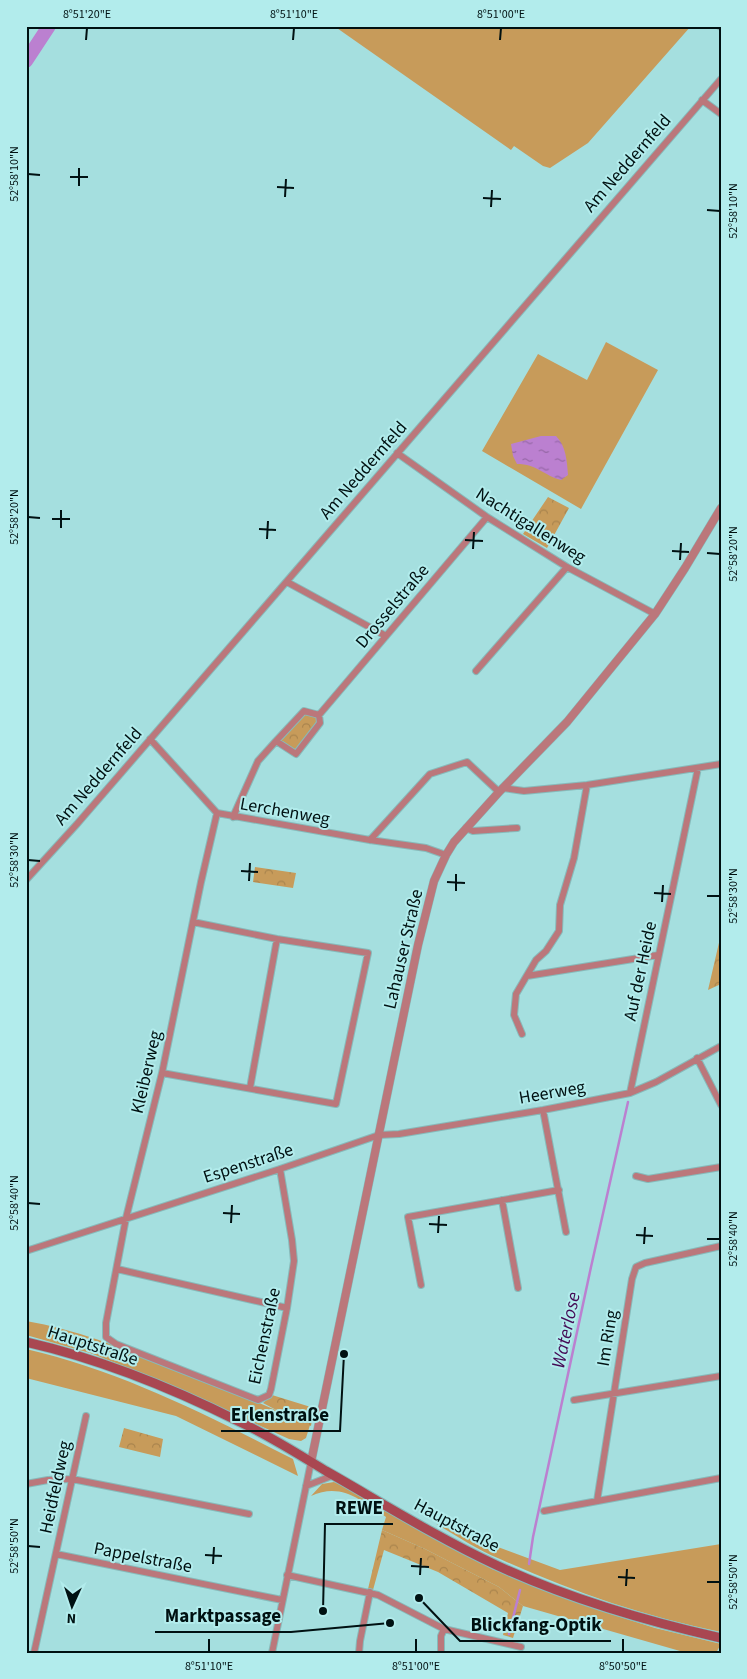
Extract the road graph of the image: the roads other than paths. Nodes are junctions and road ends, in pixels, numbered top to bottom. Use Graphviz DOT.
graph roads {
  1 [pos="721,79"];
  2 [pos="702,100"];
  3 [pos="721,114"];
  4 [pos="397,453"];
  5 [pos="721,508"];
  6 [pos="487,517"];
  7 [pos="567,567"];
  8 [pos="287,582"];
  9 [pos="654,614"];
  10 [pos="386,636"];
  11 [pos="476,671"];
  12 [pos="320,715"];
  13 [pos="150,739"];
  14 [pos="276,741"];
  15 [pos="721,764"];
  16 [pos="698,768"];
  17 [pos="587,785"];
  18 [pos="501,790"];
  19 [pos="217,813"];
  20 [pos="233,817"];
  21 [pos="466,828"];
  22 [pos="517,828"];
  23 [pos="370,840"];
  24 [pos="446,855"];
  25 [pos="26,880"];
  26 [pos="193,922"];
  27 [pos="277,939"];
  28 [pos="658,955"];
  29 [pos="527,976"];
  30 [pos="522,1034"];
  31 [pos="721,1046"];
  32 [pos="698,1058"];
  33 [pos="162,1073"];
  34 [pos="250,1088"];
  35 [pos="630,1093"];
  36 [pos="721,1105"];
  37 [pos="543,1110"];
  38 [pos="379,1135"];
  39 [pos="721,1167"];
  40 [pos="280,1169"];
  41 [pos="636,1176"];
  42 [pos="559,1190"];
  43 [pos="502,1200"];
  44 [pos="126,1218"];
  45 [pos="566,1232"];
  46 [pos="721,1246"];
  47 [pos="26,1251"];
  48 [pos="117,1269"];
  49 [pos="421,1285"];
  50 [pos="518,1288"];
  51 [pos="287,1308"];
  52 [pos="106,1337"];
  53 [pos="26,1342"];
  54 [pos="721,1376"];
  55 [pos="614,1394"];
  56 [pos="574,1400"];
  57 [pos="86,1416"];
  58 [pos="311,1462"];
  59 [pos="334,1475"];
  60 [pos="721,1478"];
  61 [pos="72,1479"];
  62 [pos="26,1484"];
  63 [pos="306,1486"];
  64 [pos="596,1501"];
  65 [pos="544,1511"];
  66 [pos="249,1514"];
  67 [pos="56,1554"];
  68 [pos="287,1575"];
  69 [pos="370,1592"];
  70 [pos="282,1600"];
  71 [pos="444,1629"];
  72 [pos="721,1638"];
  73 [pos="521,1647"];
  74 [pos="34,1653"];
  75 [pos="272,1653"];
  76 [pos="359,1653"];
  77 [pos="441,1653"];
  1 -- 2 [label="street, Am Neddernfeld"];
  2 -- 3 [label="street"];
  2 -- 4 [label="street, Am Neddernfeld"];
  4 -- 6 [label="street, Nachtigallenweg"];
  4 -- 8 [label="street, Am Neddernfeld"];
  5 -- 9 [label="street, Lahauser Straße"];
  6 -- 7 [label="street, Nachtigallenweg"];
  6 -- 10 [label="street, Drosselstraße"];
  7 -- 9 [label="street, Nachtigallenweg"];
  7 -- 11 [label="street"];
  8 -- 10 [label="street"];
  8 -- 13 [label="street, Am Neddernfeld"];
  9 -- 18 [label="street, Lahauser Straße"];
  10 -- 12 [label="street, Drosselstraße"];
  12 -- 14 [label="street"];
  12 -- 14 [label="street, Drosselstraße"];
  13 -- 19 [label="street, Lerchenweg"];
  13 -- 25 [label="street, Am Neddernfeld"];
  14 -- 20 [label="street"];
  15 -- 16 [label="street"];
  16 -- 17 [label="street"];
  16 -- 28 [label="street, Auf der Heide"];
  17 -- 18 [label="street"];
  17 -- 29 [label="street"];
  18 -- 21 [label="street, Lahauser Straße"];
  18 -- 23 [label="street"];
  19 -- 20 [label="street, Lerchenweg"];
  19 -- 26 [label="street, Kleiberweg"];
  20 -- 23 [label="street, Lerchenweg"];
  21 -- 22 [label="street"];
  21 -- 24 [label="street, Lahauser Straße"];
  23 -- 24 [label="street, Lerchenweg"];
  24 -- 38 [label="street, Lahauser Straße"];
  26 -- 27 [label="street"];
  26 -- 33 [label="street, Kleiberweg"];
  27 -- 34 [label="street"];
  27 -- 34 [label="street"];
  28 -- 29 [label="street"];
  28 -- 35 [label="street, Auf der Heide"];
  29 -- 30 [label="street"];
  31 -- 32 [label="street, Heerweg"];
  32 -- 35 [label="street, Heerweg"];
  32 -- 36 [label="street"];
  33 -- 34 [label="street"];
  33 -- 44 [label="street, Kleiberweg"];
  35 -- 37 [label="street, Heerweg"];
  37 -- 38 [label="street, Heerweg"];
  37 -- 42 [label="street"];
  38 -- 40 [label="street, Espenstraße"];
  38 -- 58 [label="street, Lahauser Straße"];
  39 -- 41 [label="street"];
  40 -- 44 [label="street, Espenstraße"];
  40 -- 51 [label="street, Eichenstraße"];
  42 -- 43 [label="street"];
  42 -- 45 [label="street"];
  43 -- 49 [label="street"];
  43 -- 50 [label="street"];
  44 -- 47 [label="street, Espenstraße"];
  44 -- 48 [label="street, Kleiberweg"];
  46 -- 55 [label="street, Im Ring"];
  48 -- 51 [label="street"];
  48 -- 52 [label="street, Kleiberweg"];
  51 -- 52 [label="street, Eichenstraße"];
  53 -- 58 [label="main road, Hauptstraße"];
  54 -- 55 [label="street"];
  55 -- 56 [label="street"];
  55 -- 64 [label="street, Im Ring"];
  57 -- 61 [label="street, Heidfeldweg"];
  58 -- 59 [label="main road, Hauptstraße"];
  58 -- 63 [label="street, Lahauser Straße"];
  59 -- 63 [label="street"];
  59 -- 72 [label="main road, Hauptstraße"];
  60 -- 64 [label="street"];
  61 -- 62 [label="street"];
  61 -- 66 [label="street"];
  61 -- 67 [label="street, Heidfeldweg"];
  63 -- 68 [label="street, Lahauser Straße"];
  64 -- 65 [label="street"];
  67 -- 70 [label="street, Pappelstraße"];
  67 -- 74 [label="street, Heidfeldweg"];
  68 -- 69 [label="street"];
  68 -- 70 [label="street, Lahauser Straße"];
  69 -- 71 [label="street"];
  69 -- 76 [label="street"];
  70 -- 75 [label="street, Lahauser Straße"];
  71 -- 73 [label="street"];
  71 -- 77 [label="street"];
}
